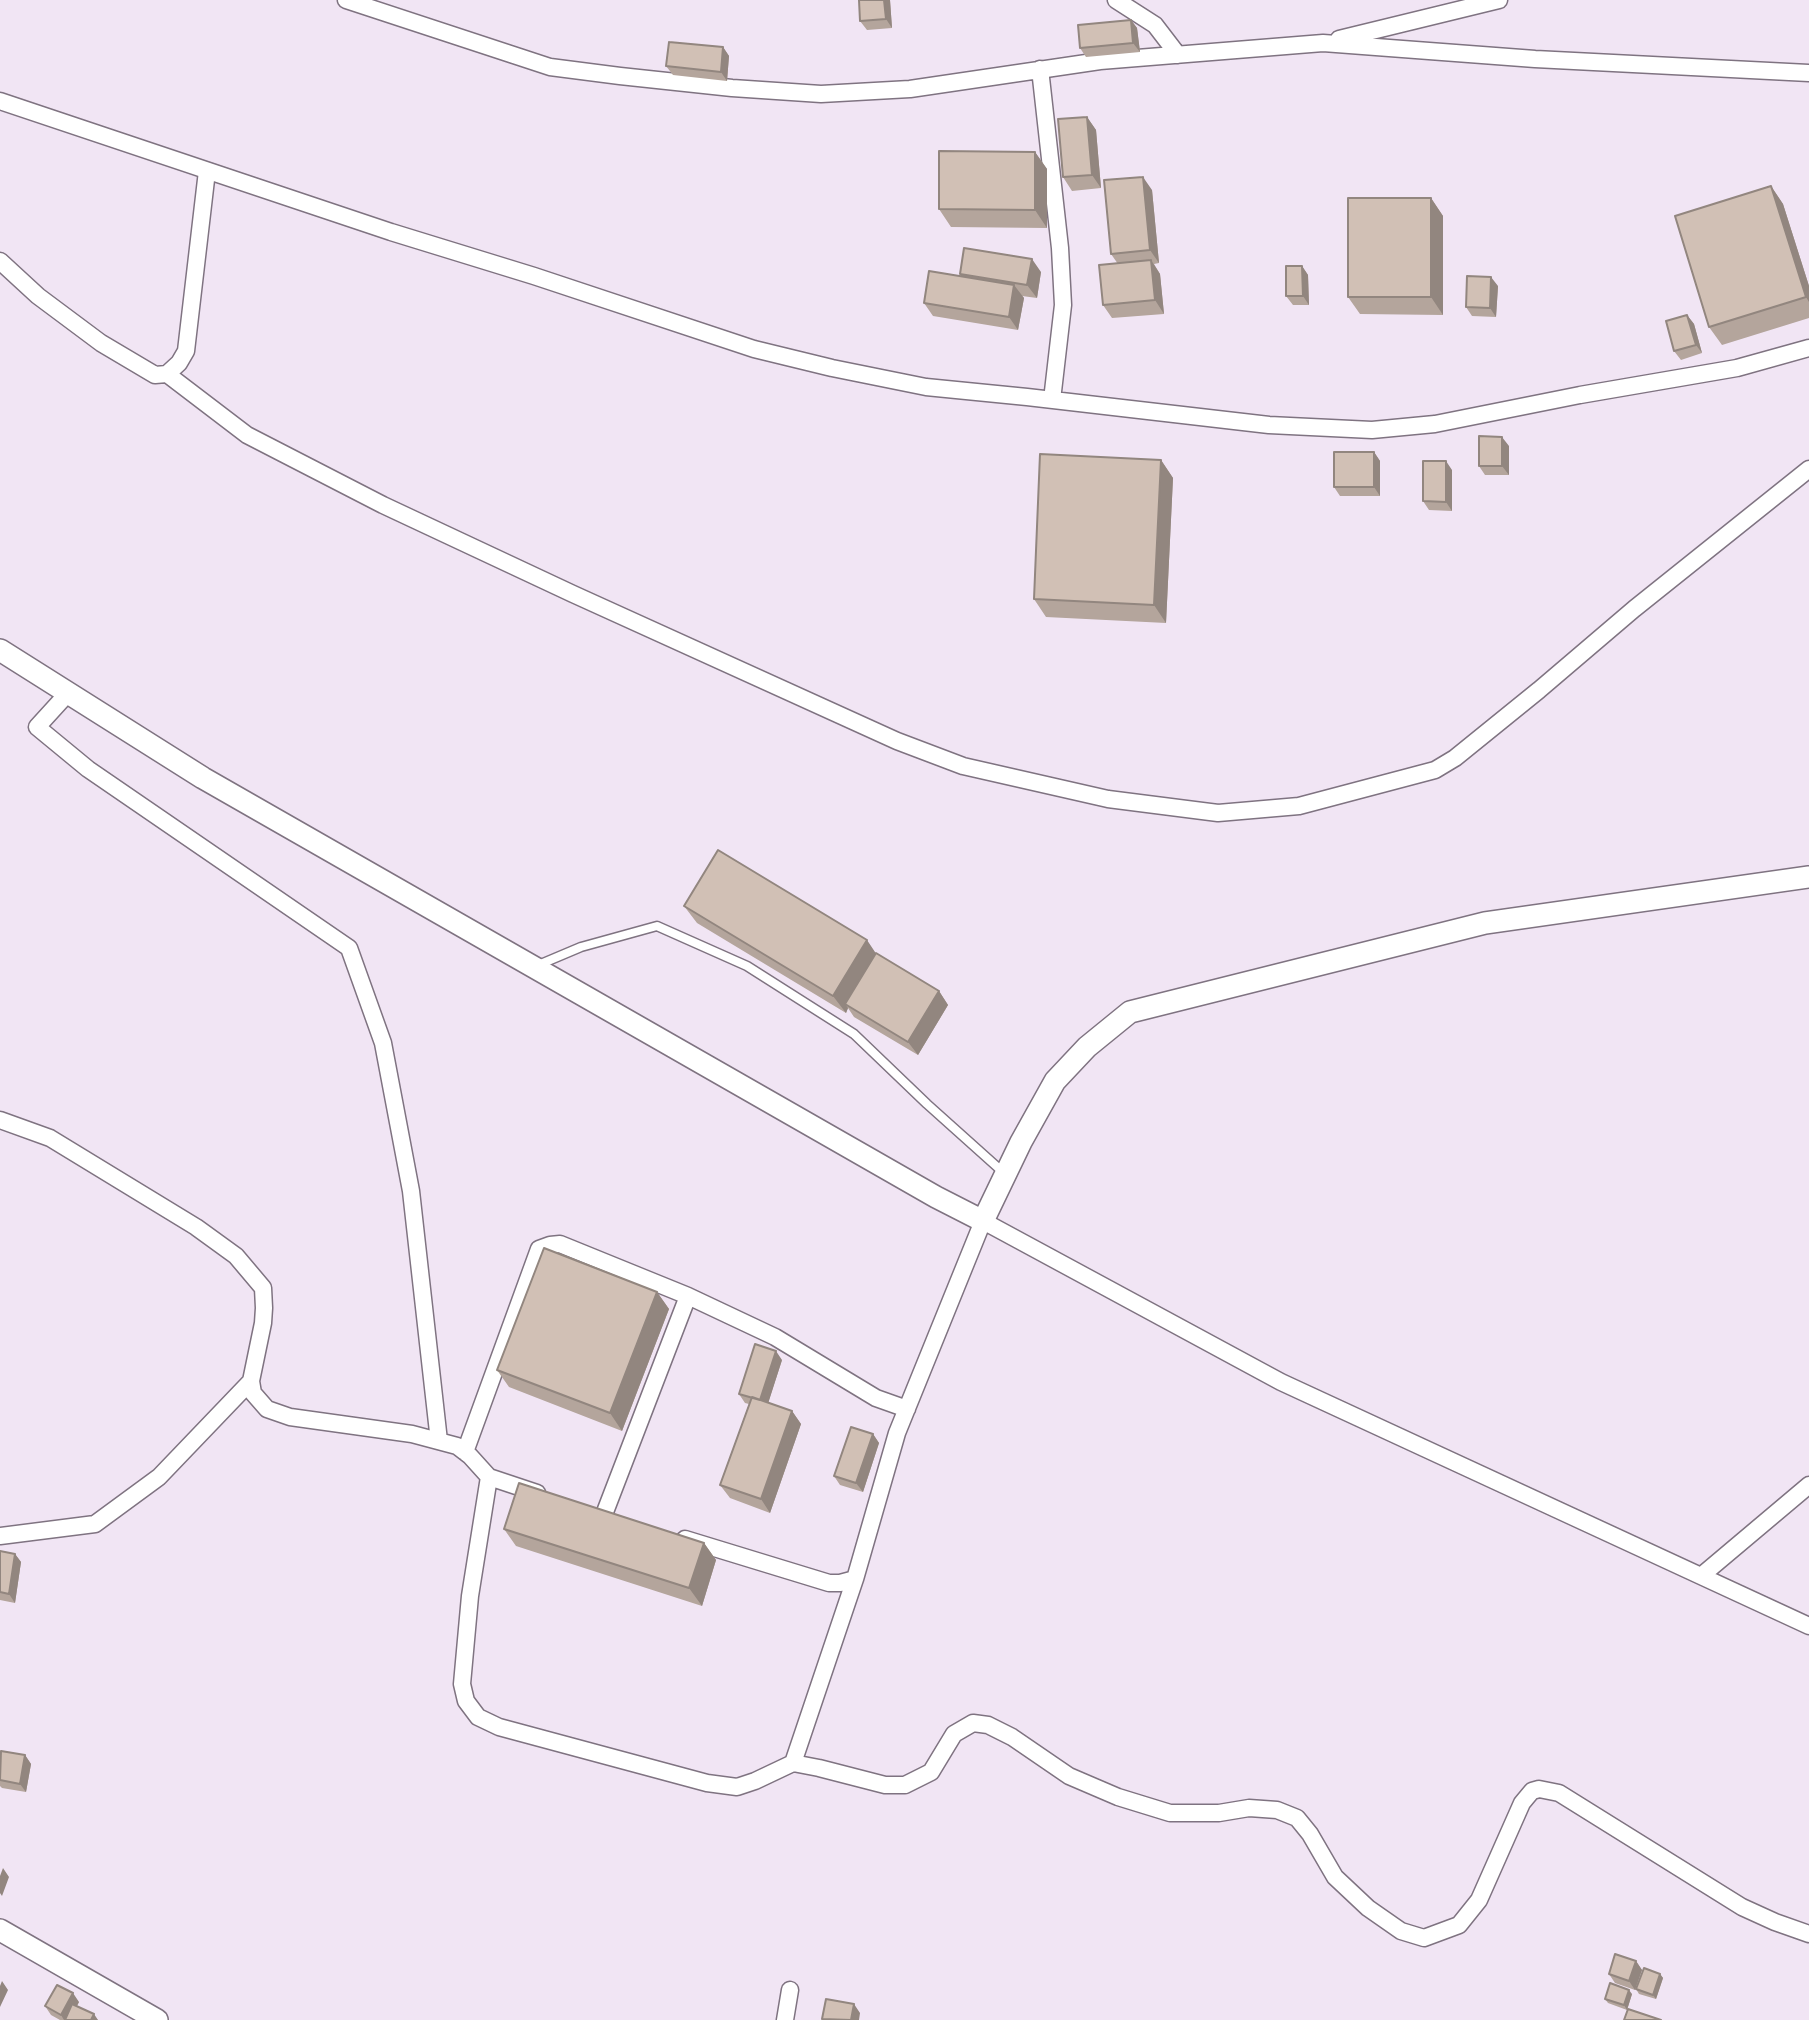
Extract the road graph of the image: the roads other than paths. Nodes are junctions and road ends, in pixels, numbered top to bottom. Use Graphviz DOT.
graph roads {
  1 [pos="346,0"];
  2 [pos="1116,0"];
  3 [pos="1499,0"];
  4 [pos="1323,43"];
  5 [pos="1178,55"];
  6 [pos="1040,69"];
  7 [pos="1809,73"];
  8 [pos="0,102"];
  9 [pos="207,171"];
  10 [pos="0,261"];
  11 [pos="1809,348"];
  12 [pos="167,374"];
  13 [pos="1052,400"];
  14 [pos="1809,469"];
  15 [pos="0,650"];
  16 [pos="68,693"];
  17 [pos="1809,877"];
  18 [pos="533,967"];
  19 [pos="0,1120"];
  20 [pos="1005,1174"];
  21 [pos="983,1221"];
  22 [pos="688,1296"];
  23 [pos="251,1381"];
  24 [pos="907,1409"];
  25 [pos="439,1441"];
  26 [pos="464,1452"];
  27 [pos="489,1478"];
  28 [pos="1809,1485"];
  29 [pos="548,1497"];
  30 [pos="605,1513"];
  31 [pos="667,1533"];
  32 [pos="0,1536"];
  33 [pos="1701,1576"];
  34 [pos="855,1579"];
  35 [pos="1809,1626"];
  36 [pos="793,1763"];
  37 [pos="0,1930"];
  38 [pos="1809,1934"];
  39 [pos="790,1990"];
  40 [pos="157,2020"];
  41 [pos="785,2020"];
  1 -- 6 [label="street"];
  2 -- 5 [label="street"];
  3 -- 4 [label="street"];
  4 -- 5 [label="street"];
  4 -- 7 [label="street"];
  5 -- 6 [label="street"];
  6 -- 13 [label="street"];
  8 -- 9 [label="street"];
  9 -- 12 [label="street"];
  9 -- 13 [label="street"];
  10 -- 12 [label="street"];
  11 -- 13 [label="street"];
  12 -- 14 [label="street"];
  15 -- 16 [label="street"];
  16 -- 18 [label="street"];
  16 -- 25 [label="street"];
  17 -- 20 [label="street"];
  18 -- 20 [label="lane"];
  18 -- 21 [label="street"];
  19 -- 23 [label="street"];
  20 -- 21 [label="street"];
  21 -- 24 [label="street"];
  21 -- 33 [label="street"];
  22 -- 24 [label="street"];
  22 -- 26 [label="street"];
  22 -- 30 [label="street"];
  23 -- 25 [label="street"];
  23 -- 32 [label="street"];
  24 -- 34 [label="street"];
  25 -- 26 [label="street"];
  26 -- 27 [label="street"];
  27 -- 29 [label="street"];
  27 -- 36 [label="street"];
  28 -- 33 [label="street"];
  31 -- 34 [label="street"];
  33 -- 35 [label="street"];
  34 -- 36 [label="street"];
  36 -- 38 [label="street"];
  37 -- 40 [label="street"];
  39 -- 41 [label="street"];
}
